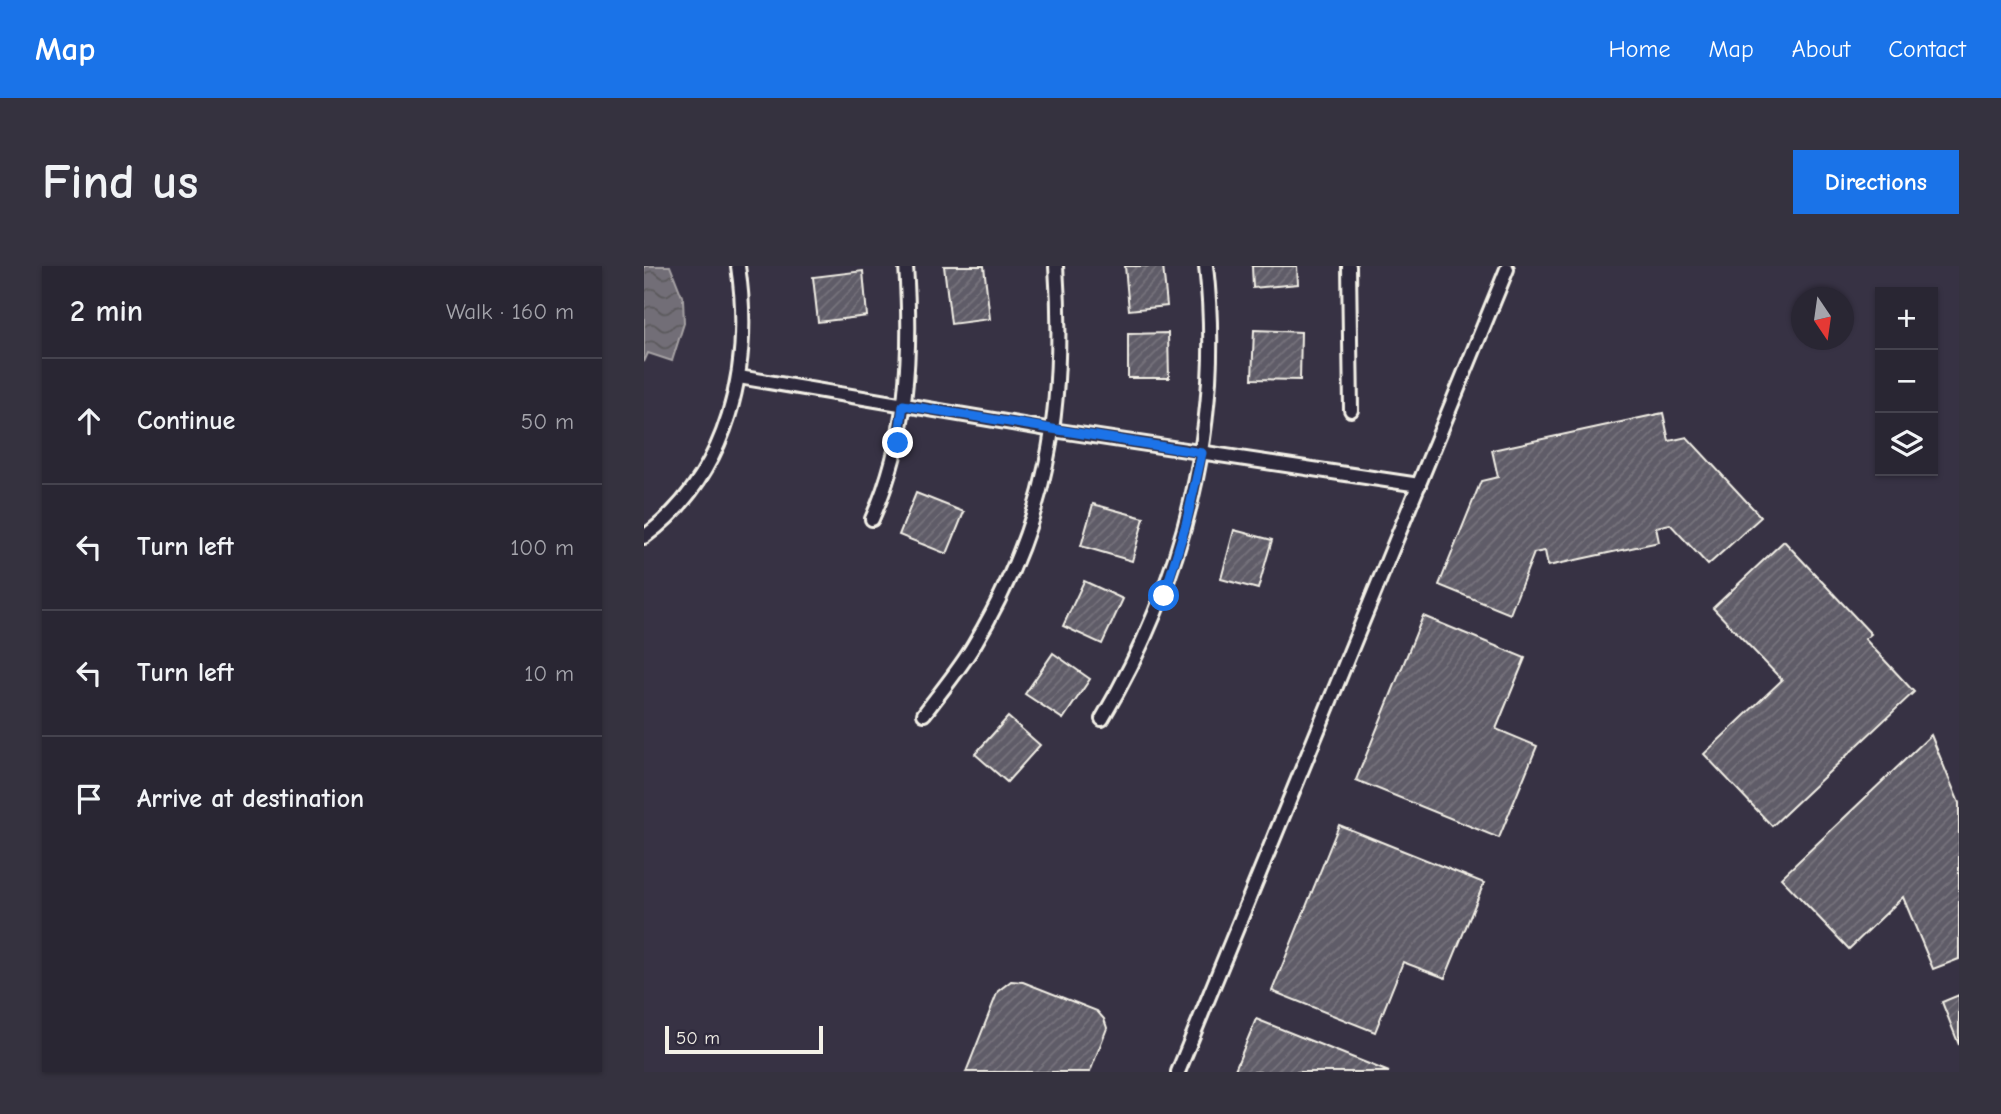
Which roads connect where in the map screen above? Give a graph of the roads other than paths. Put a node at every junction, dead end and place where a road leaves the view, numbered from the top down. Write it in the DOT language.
graph roads {
  1 [pos="738,266"];
  2 [pos="906,266"];
  3 [pos="1056,266"];
  4 [pos="1206,266"];
  5 [pos="1349,266"];
  6 [pos="1507,269"];
  7 [pos="739,377"];
  8 [pos="903,405"];
  9 [pos="1351,410"];
  10 [pos="1053,430"];
  11 [pos="1202,453"];
  12 [pos="1419,485"];
  13 [pos="872,519"];
  14 [pos="644,537"];
  15 [pos="925,714"];
  16 [pos="1102,719"];
  17 [pos="1178,1072"];
  1 -- 7 [label="lane"];
  2 -- 8 [label="lane"];
  3 -- 10 [label="lane"];
  4 -- 11 [label="lane"];
  5 -- 9 [label="lane"];
  6 -- 12 [label="lane"];
  7 -- 8 [label="lane"];
  7 -- 14 [label="lane"];
  8 -- 10 [label="lane"];
  8 -- 13 [label="lane"];
  10 -- 11 [label="lane"];
  10 -- 15 [label="lane"];
  11 -- 12 [label="lane"];
  11 -- 16 [label="lane"];
  12 -- 17 [label="lane"];
}
